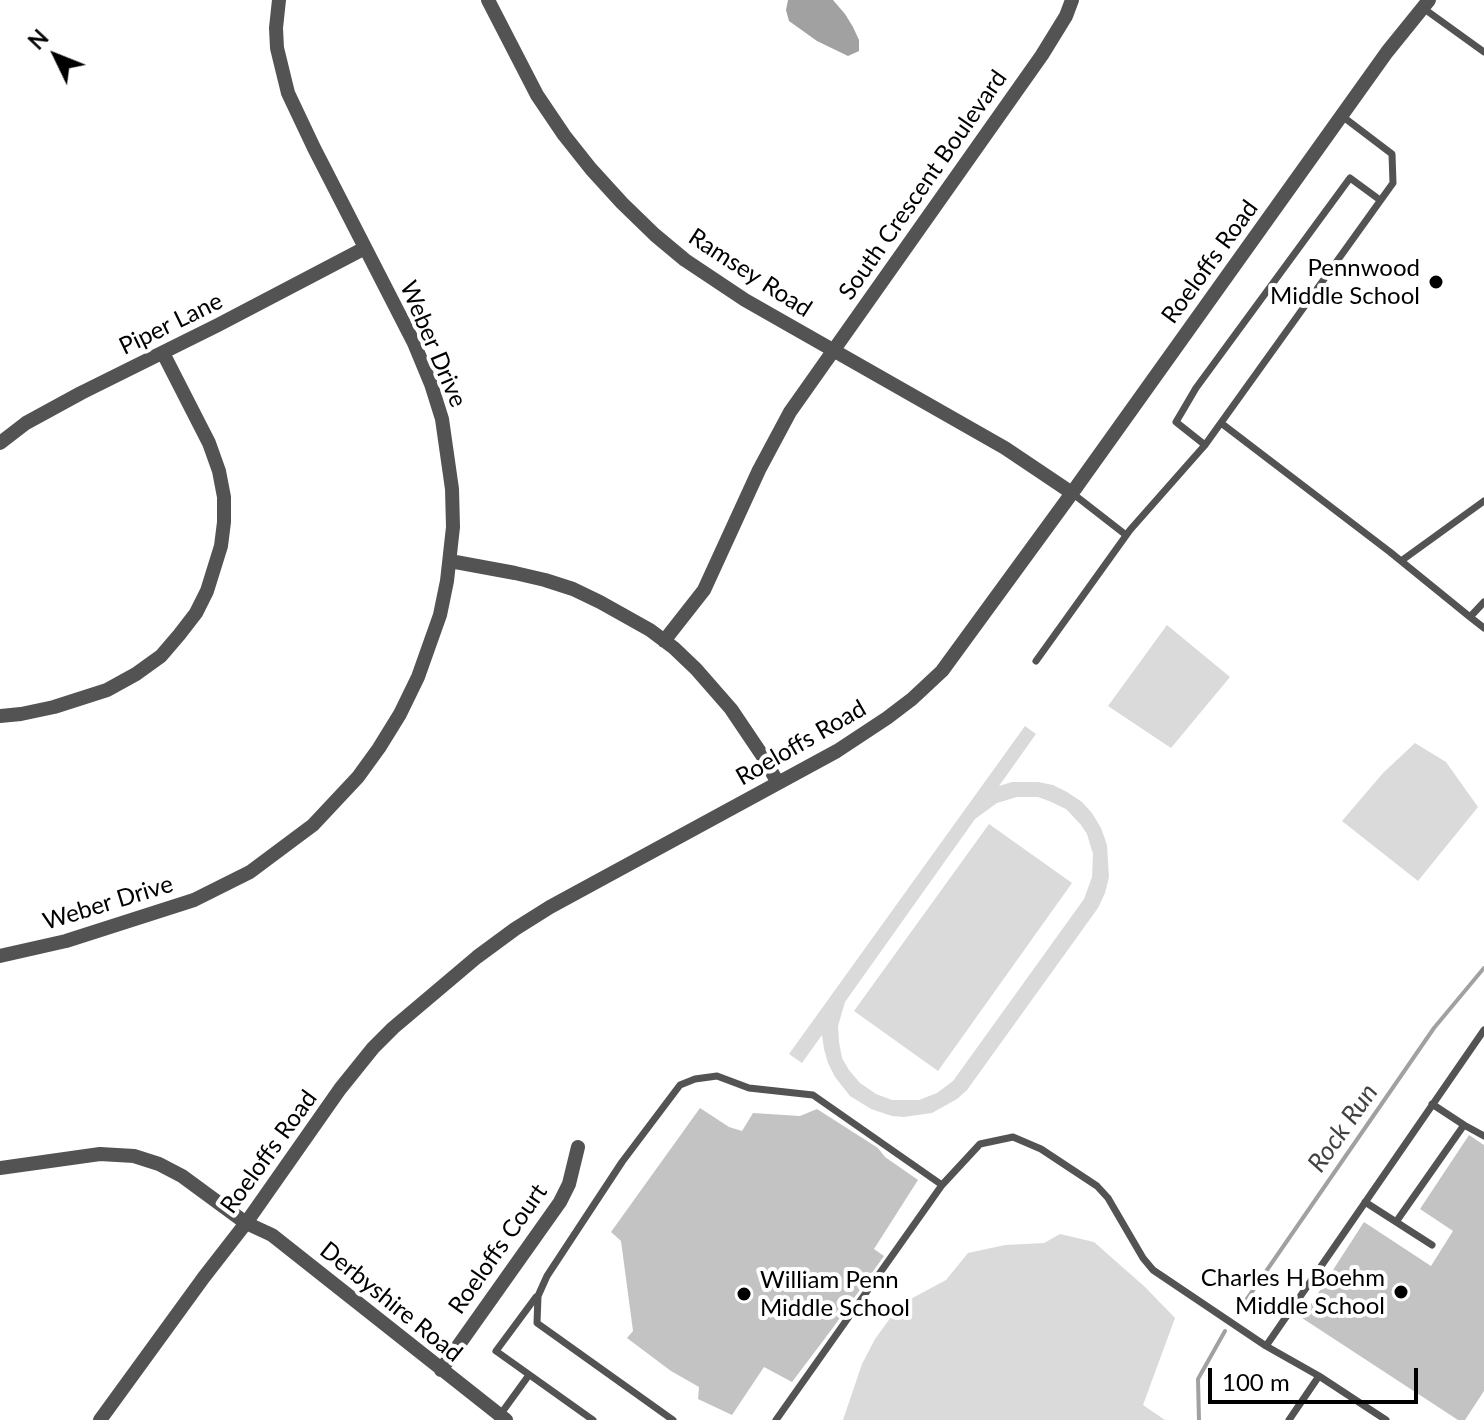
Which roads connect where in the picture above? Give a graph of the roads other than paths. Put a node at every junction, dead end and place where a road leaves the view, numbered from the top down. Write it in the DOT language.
graph roads {
  1 [pos="279,0"];
  2 [pos="488,0"];
  3 [pos="1072,0"];
  4 [pos="1426,4"];
  5 [pos="1484,52"];
  6 [pos="1342,116"];
  7 [pos="1380,200"];
  8 [pos="365,248"];
  9 [pos="833,351"];
  10 [pos="163,353"];
  11 [pos="1221,423"];
  12 [pos="0,443"];
  13 [pos="1205,445"];
  14 [pos="1072,493"];
  15 [pos="1484,501"];
  16 [pos="1475,508"];
  17 [pos="1484,513"];
  18 [pos="1126,535"];
  19 [pos="450,561"];
  20 [pos="1401,561"];
  21 [pos="1484,602"];
  22 [pos="1470,617"];
  23 [pos="1484,628"];
  24 [pos="664,641"];
  25 [pos="1036,661"];
  26 [pos="0,716"];
  27 [pos="778,783"];
  28 [pos="0,956"];
  29 [pos="1484,1030"];
  30 [pos="1432,1104"];
  31 [pos="1464,1125"];
  32 [pos="1484,1136"];
  33 [pos="578,1147"];
  34 [pos="0,1168"];
  35 [pos="942,1185"];
  36 [pos="1365,1202"];
  37 [pos="1396,1222"];
  38 [pos="246,1223"];
  39 [pos="1432,1245"];
  40 [pos="538,1296"];
  41 [pos="1266,1346"];
  42 [pos="441,1370"];
  43 [pos="529,1375"];
  44 [pos="1319,1376"];
  45 [pos="503,1418"];
  46 [pos="1291,1419"];
  47 [pos="100,1420"];
  48 [pos="593,1420"];
  49 [pos="673,1420"];
  50 [pos="776,1420"];
  51 [pos="1386,1420"];
  1 -- 8 [label="street, Weber Drive"];
  2 -- 9 [label="street, Ramsey Road"];
  3 -- 9 [label="street, South Crescent Boulevard"];
  4 -- 5 [label="lane"];
  4 -- 6 [label="street, Roeloffs Road"];
  6 -- 7 [label="lane"];
  6 -- 14 [label="street, Roeloffs Road"];
  7 -- 11 [label="lane"];
  7 -- 13 [label="lane"];
  8 -- 10 [label="street, Piper Lane"];
  8 -- 19 [label="street, Weber Drive"];
  9 -- 14 [label="street, Ramsey Road"];
  9 -- 24 [label="street, South Crescent Boulevard"];
  10 -- 12 [label="street, Piper Lane"];
  10 -- 26 [label="street"];
  11 -- 13 [label="lane"];
  11 -- 20 [label="lane"];
  13 -- 18 [label="lane"];
  14 -- 18 [label="lane"];
  14 -- 27 [label="street, Roeloffs Road"];
  15 -- 16 [label="lane"];
  16 -- 17 [label="lane"];
  16 -- 20 [label="lane"];
  18 -- 25 [label="lane"];
  19 -- 24 [label="street"];
  19 -- 28 [label="street, Weber Drive"];
  20 -- 22 [label="lane"];
  21 -- 22 [label="lane"];
  22 -- 23 [label="lane"];
  24 -- 27 [label="street"];
  27 -- 38 [label="street, Roeloffs Road"];
  29 -- 30 [label="lane"];
  30 -- 31 [label="lane"];
  30 -- 36 [label="lane"];
  31 -- 32 [label="lane"];
  31 -- 37 [label="lane"];
  33 -- 42 [label="street, Roeloffs Court"];
  34 -- 38 [label="street"];
  35 -- 40 [label="lane"];
  35 -- 41 [label="lane"];
  35 -- 50 [label="lane"];
  36 -- 37 [label="lane"];
  36 -- 41 [label="lane"];
  37 -- 39 [label="lane"];
  38 -- 42 [label="street, Derbyshire Road"];
  38 -- 47 [label="street, Roeloffs Road"];
  40 -- 43 [label="lane"];
  40 -- 49 [label="lane"];
  41 -- 44 [label="lane"];
  42 -- 45 [label="street, Derbyshire Road"];
  43 -- 45 [label="lane"];
  43 -- 48 [label="lane"];
  44 -- 46 [label="lane"];
  44 -- 51 [label="lane"];
}
